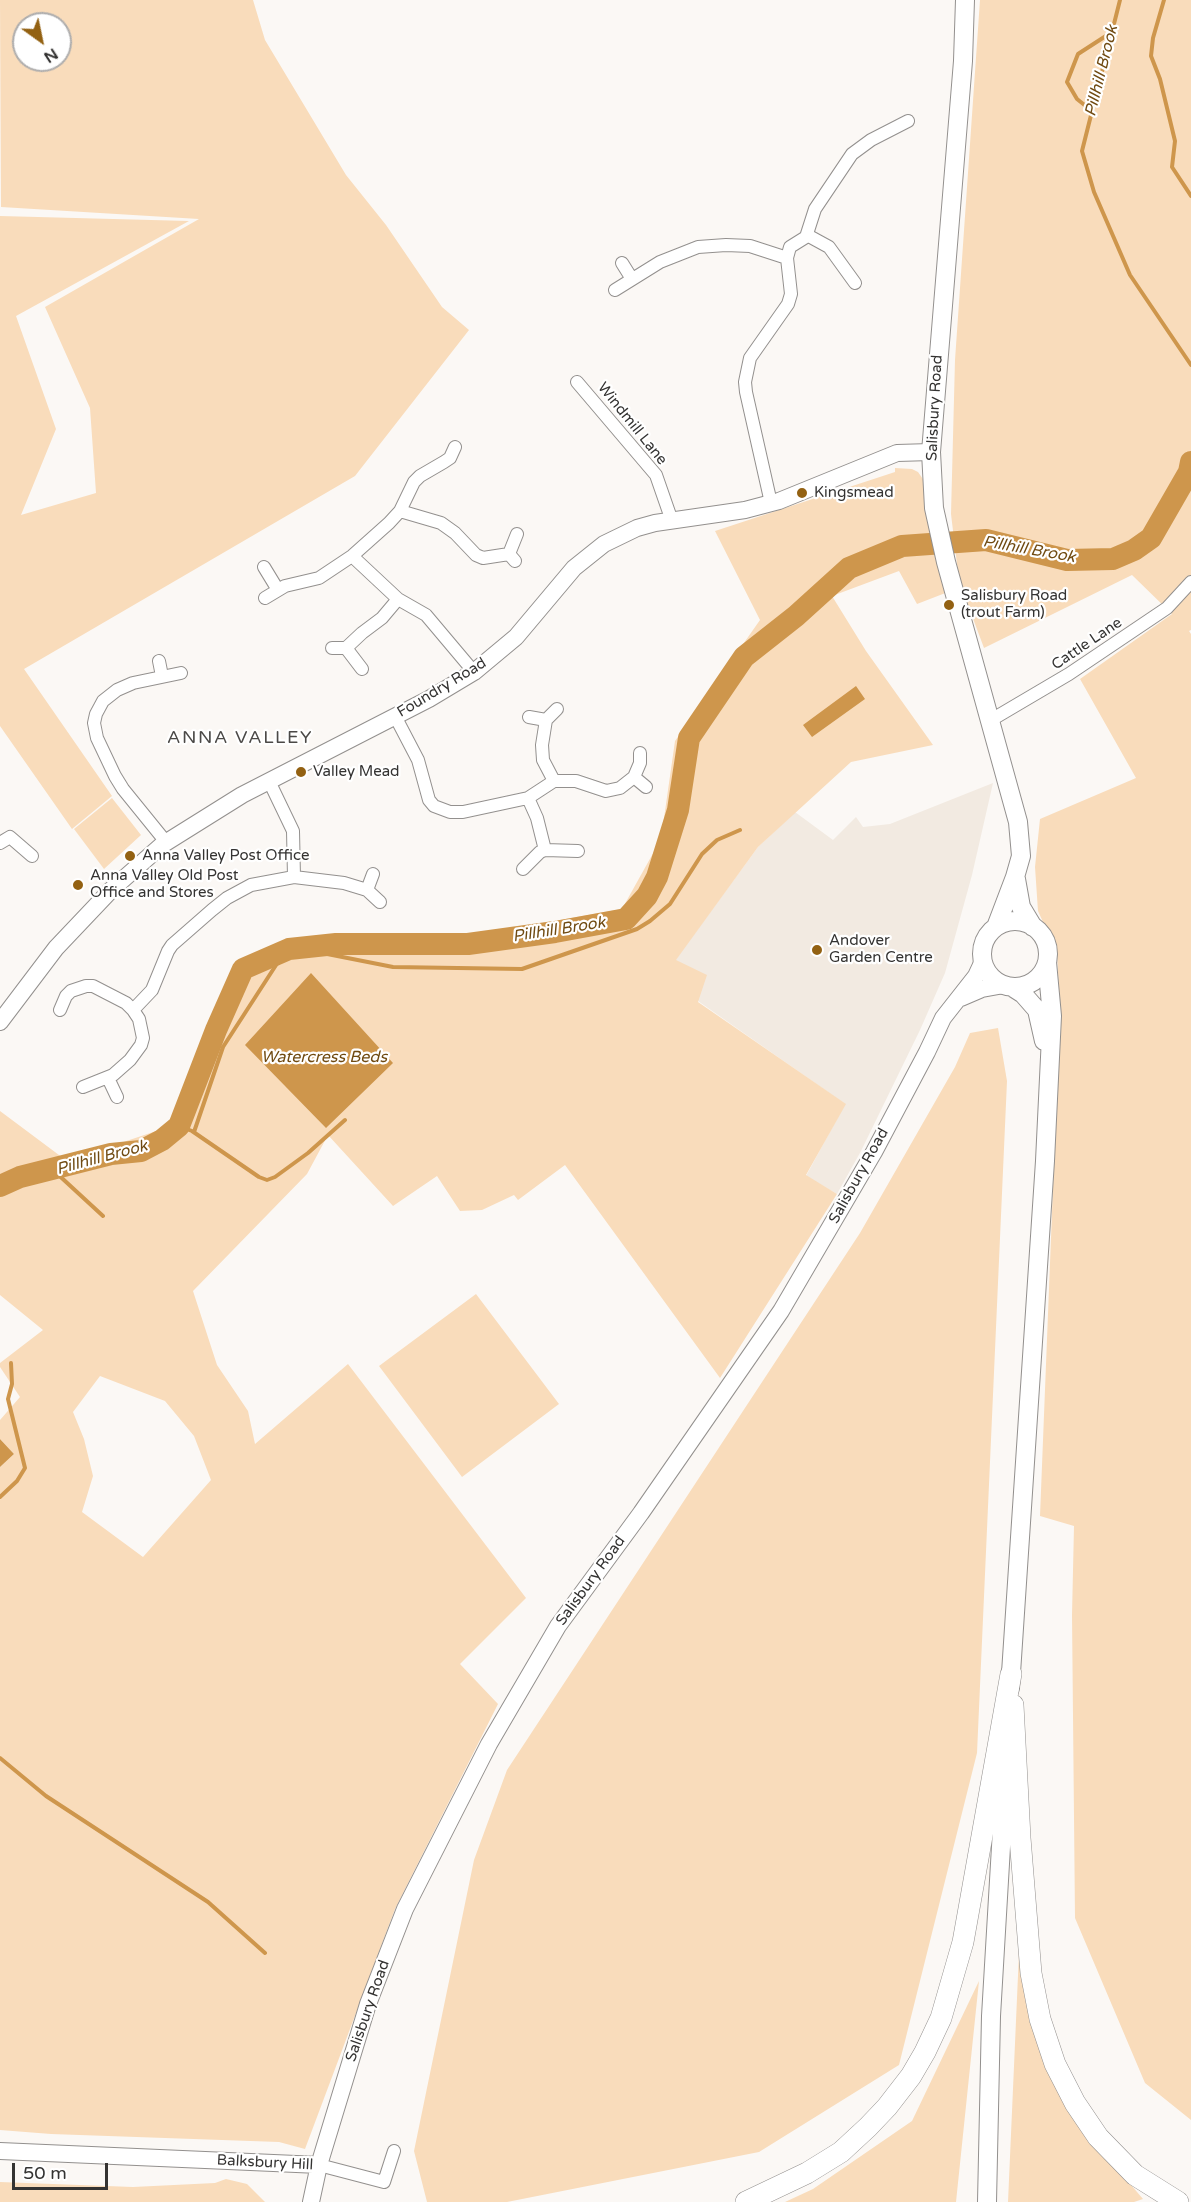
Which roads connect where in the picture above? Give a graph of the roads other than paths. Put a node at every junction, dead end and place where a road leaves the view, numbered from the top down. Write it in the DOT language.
graph roads {
  1 [pos="965,0"];
  2 [pos="908,121"];
  3 [pos="807,235"];
  4 [pos="787,258"];
  5 [pos="622,263"];
  6 [pos="632,279"];
  7 [pos="855,284"];
  8 [pos="615,290"];
  9 [pos="577,382"];
  10 [pos="455,447"];
  11 [pos="931,452"];
  12 [pos="771,503"];
  13 [pos="400,511"];
  14 [pos="672,521"];
  15 [pos="518,534"];
  16 [pos="352,556"];
  17 [pos="264,567"];
  18 [pos="1191,582"];
  19 [pos="278,590"];
  20 [pos="265,598"];
  21 [pos="398,599"];
  22 [pos="332,648"];
  23 [pos="346,648"];
  24 [pos="159,661"];
  25 [pos="362,669"];
  26 [pos="474,672"];
  27 [pos="181,673"];
  28 [pos="162,676"];
  29 [pos="557,709"];
  30 [pos="394,716"];
  31 [pos="529,717"];
  32 [pos="546,720"];
  33 [pos="991,720"];
  34 [pos="640,753"];
  35 [pos="634,777"];
  36 [pos="269,781"];
  37 [pos="554,781"];
  38 [pos="646,787"];
  39 [pos="528,798"];
  40 [pos="166,842"];
  41 [pos="0,843"];
  42 [pos="545,850"];
  43 [pos="578,851"];
  44 [pos="32,856"];
  45 [pos="523,868"];
  46 [pos="373,874"];
  47 [pos="294,877"];
  48 [pos="1015,877"];
  49 [pos="367,890"];
  50 [pos="380,902"];
  51 [pos="996,927"];
  52 [pos="1033,927"];
  53 [pos="982,962"];
  54 [pos="1047,962"];
  55 [pos="66,980"];
  56 [pos="1008,986"];
  57 [pos="78,988"];
  58 [pos="955,1001"];
  59 [pos="60,1010"];
  60 [pos="133,1010"];
  61 [pos="0,1022"];
  62 [pos="1048,1064"];
  63 [pos="108,1078"];
  64 [pos="83,1087"];
  65 [pos="117,1097"];
  66 [pos="1011,1674"];
  67 [pos="0,2151"];
  68 [pos="394,2151"];
  69 [pos="319,2166"];
  70 [pos="987,2197"];
  71 [pos="311,2202"];
  72 [pos="746,2202"];
  73 [pos="1178,2202"];
  1 -- 11 [label="main road, Salisbury Road"];
  2 -- 3 [label="street"];
  3 -- 4 [label="street"];
  3 -- 7 [label="street"];
  4 -- 6 [label="street"];
  4 -- 12 [label="street"];
  5 -- 6 [label="street"];
  6 -- 8 [label="street"];
  9 -- 14 [label="street, Windmill Lane"];
  10 -- 13 [label="street"];
  11 -- 12 [label="street, Foundry Road"];
  11 -- 33 [label="main road, Salisbury Road"];
  12 -- 14 [label="street, Foundry Road"];
  13 -- 15 [label="street"];
  13 -- 16 [label="street"];
  14 -- 26 [label="street, Foundry Road"];
  16 -- 19 [label="street"];
  16 -- 21 [label="street"];
  17 -- 19 [label="street"];
  18 -- 33 [label="street, Cattle Lane"];
  19 -- 20 [label="street"];
  21 -- 23 [label="street"];
  21 -- 26 [label="street"];
  22 -- 23 [label="street"];
  23 -- 25 [label="street"];
  24 -- 28 [label="street"];
  26 -- 30 [label="street, Foundry Road"];
  27 -- 28 [label="street"];
  28 -- 40 [label="street"];
  29 -- 32 [label="street"];
  30 -- 36 [label="street, Foundry Road"];
  30 -- 39 [label="street"];
  31 -- 32 [label="street"];
  32 -- 37 [label="street"];
  33 -- 48 [label="main road, Salisbury Road"];
  34 -- 35 [label="street"];
  35 -- 37 [label="street"];
  35 -- 38 [label="street"];
  36 -- 40 [label="street, Foundry Road"];
  36 -- 47 [label="street"];
  37 -- 39 [label="street"];
  39 -- 42 [label="street"];
  40 -- 61 [label="street, Foundry Road"];
  41 -- 44 [label="street"];
  42 -- 43 [label="street"];
  42 -- 45 [label="street"];
  46 -- 49 [label="street"];
  47 -- 49 [label="street"];
  47 -- 60 [label="street"];
  48 -- 51 [label="main road, Salisbury Road"];
  48 -- 52 [label="main road, Salisbury Road"];
  49 -- 50 [label="street"];
  51 -- 52 [label="main road"];
  51 -- 53 [label="main road"];
  52 -- 54 [label="main road"];
  53 -- 56 [label="main road"];
  53 -- 58 [label="street, Salisbury Road"];
  54 -- 56 [label="main road"];
  54 -- 62 [label="main road"];
  55 -- 57 [label="street"];
  56 -- 58 [label="street"];
  56 -- 62 [label="main road"];
  57 -- 59 [label="street"];
  57 -- 60 [label="street"];
  58 -- 69 [label="street, Salisbury Road"];
  60 -- 63 [label="street"];
  62 -- 66 [label="main road"];
  63 -- 64 [label="street"];
  63 -- 65 [label="street"];
  66 -- 70 [label="main road"];
  66 -- 72 [label="highway"];
  66 -- 73 [label="highway"];
  67 -- 69 [label="street, Balksbury Hill"];
  68 -- 69 [label="street, Balksbury Hill"];
  69 -- 71 [label="street, Salisbury Road"];
}
